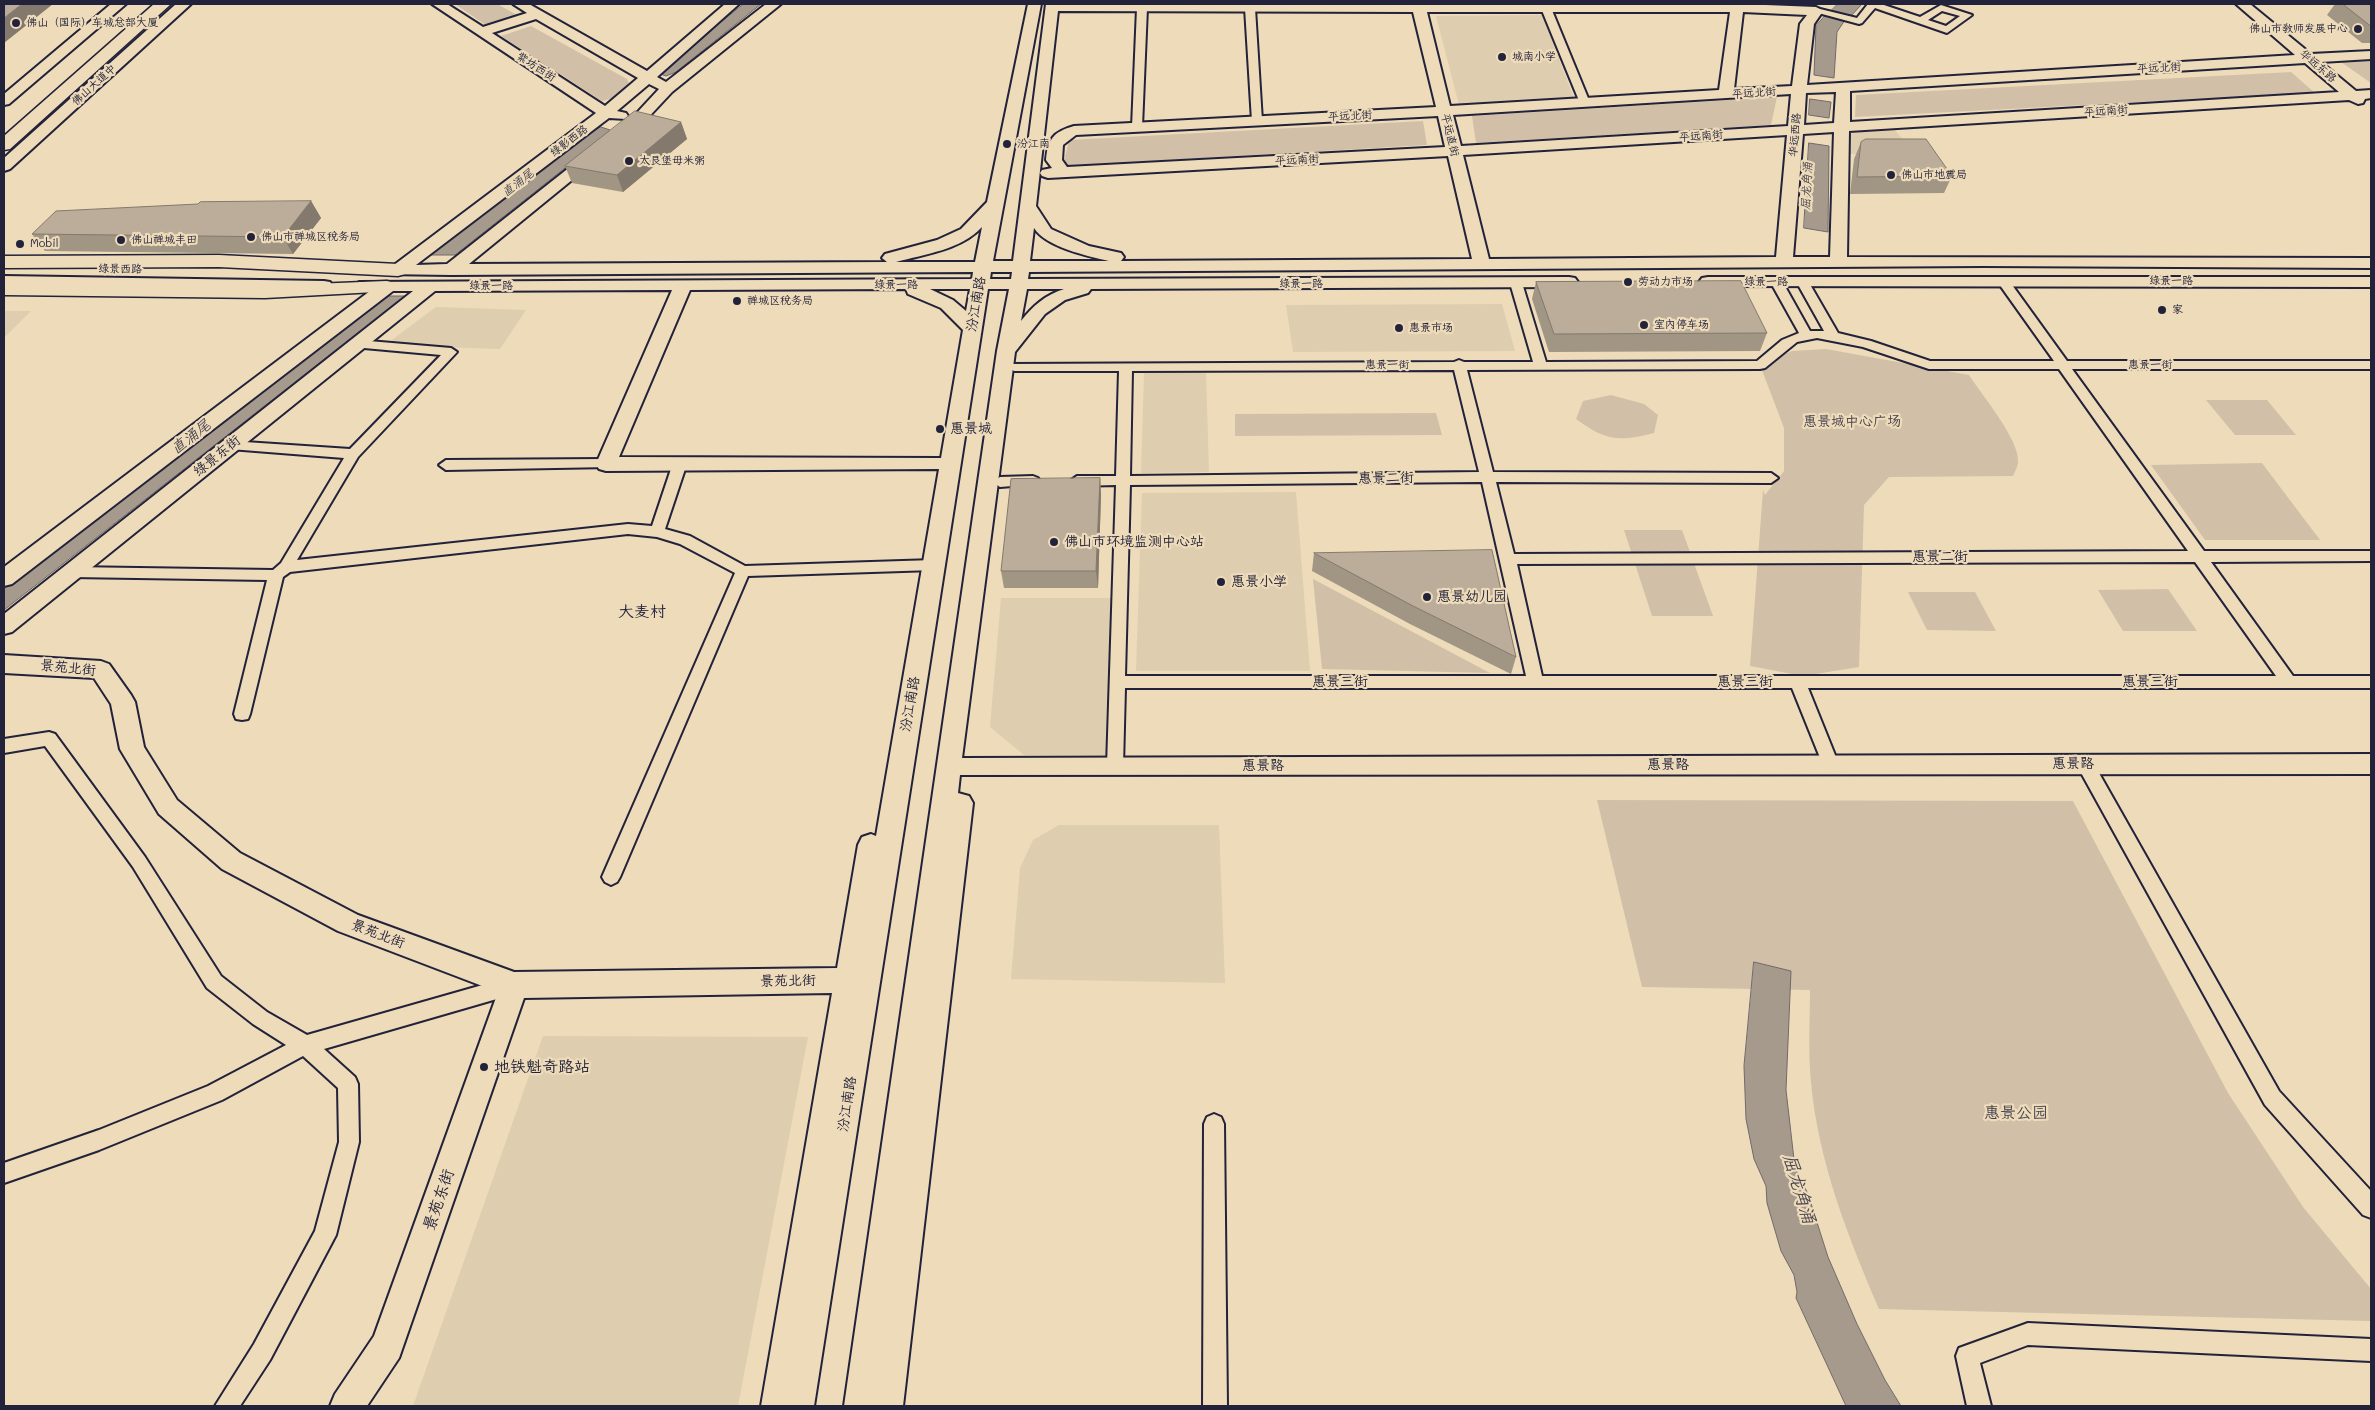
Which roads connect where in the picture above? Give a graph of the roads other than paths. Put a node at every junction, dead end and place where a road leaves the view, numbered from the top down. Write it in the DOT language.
graph roads {
  1 [pos="119,4"];
  2 [pos="145,4"];
  3 [pos="163,4"];
  4 [pos="184,4"];
  5 [pos="438,4"];
  6 [pos="520,4"];
  7 [pos="733,4"];
  8 [pos="774,4"];
  9 [pos="1034,4"];
  10 [pos="2242,4"];
  11 [pos="1058,6"];
  12 [pos="1313,6"];
  13 [pos="1419,6"];
  14 [pos="1735,6"];
  15 [pos="1821,7"];
  16 [pos="1142,8"];
  17 [pos="1250,8"];
  18 [pos="1546,8"];
  19 [pos="538,14"];
  20 [pos="1922,21"];
  21 [pos="482,32"];
  22 [pos="2371,56"];
  23 [pos="2310,59"];
  24 [pos="648,77"];
  25 [pos="1843,87"];
  26 [pos="668,89"];
  27 [pos="1799,90"];
  28 [pos="1726,94"];
  29 [pos="2371,94"];
  30 [pos="2353,95"];
  31 [pos="4,101"];
  32 [pos="1585,103"];
  33 [pos="50,104"];
  34 [pos="2371,110"];
  35 [pos="1444,111"];
  36 [pos="606,113"];
  37 [pos="638,120"];
  38 [pos="1257,121"];
  39 [pos="6,123"];
  40 [pos="1137,127"];
  41 [pos="1842,127"];
  42 [pos="1795,130"];
  43 [pos="1074,131"];
  44 [pos="1048,132"];
  45 [pos="35,137"];
  46 [pos="4,145"];
  47 [pos="1455,151"];
  48 [pos="4,166"];
  49 [pos="1039,169"];
  50 [pos="1062,172"];
  51 [pos="995,203"];
  52 [pos="1027,204"];
  53 [pos="1037,222"];
  54 [pos="4,262"];
  55 [pos="1784,263"];
  56 [pos="1838,263"];
  57 [pos="2371,263"];
  58 [pos="858,266"];
  59 [pos="983,266"];
  60 [pos="1021,266"];
  61 [pos="1158,266"];
  62 [pos="1482,266"];
  63 [pos="4,268"];
  64 [pos="451,270"];
  65 [pos="234,277"];
  66 [pos="393,278"];
  67 [pos="4,281"];
  68 [pos="1802,281"];
  69 [pos="2004,281"];
  70 [pos="1584,282"];
  71 [pos="1690,282"];
  72 [pos="1776,282"];
  73 [pos="2371,282"];
  74 [pos="1516,283"];
  75 [pos="898,285"];
  76 [pos="980,285"];
  77 [pos="1019,285"];
  78 [pos="1098,285"];
  79 [pos="430,286"];
  80 [pos="683,286"];
  81 [pos="4,289"];
  82 [pos="969,325"];
  83 [pos="1806,335"];
  84 [pos="1834,337"];
  85 [pos="357,344"];
  86 [pos="1013,351"];
  87 [pos="1458,364"];
  88 [pos="1540,364"];
  89 [pos="1760,365"];
  90 [pos="2065,365"];
  91 [pos="2365,365"];
  92 [pos="1126,366"];
  93 [pos="2371,378"];
  94 [pos="230,445"];
  95 [pos="353,454"];
  96 [pos="935,463"];
  97 [pos="606,464"];
  98 [pos="680,464"];
  99 [pos="446,465"];
  100 [pos="1487,477"];
  101 [pos="1771,478"];
  102 [pos="1048,481"];
  103 [pos="1067,481"];
  104 [pos="1124,481"];
  105 [pos="1000,482"];
  106 [pos="657,532"];
  107 [pos="986,549"];
  108 [pos="2201,556"];
  109 [pos="2371,556"];
  110 [pos="1508,559"];
  111 [pos="926,565"];
  112 [pos="281,571"];
  113 [pos="743,571"];
  114 [pos="71,572"];
  115 [pos="4,578"];
  116 [pos="4,626"];
  117 [pos="4,664"];
  118 [pos="1118,682"];
  119 [pos="1536,682"];
  120 [pos="1798,682"];
  121 [pos="2289,682"];
  122 [pos="2371,682"];
  123 [pos="242,714"];
  124 [pos="4,746"];
  125 [pos="2085,764"];
  126 [pos="2371,764"];
  127 [pos="1832,765"];
  128 [pos="1115,766"];
  129 [pos="965,767"];
  130 [pos="611,877"];
  131 [pos="858,980"];
  132 [pos="514,985"];
  133 [pos="305,1046"];
  134 [pos="1214,1124"];
  135 [pos="4,1173"];
  136 [pos="2371,1207"];
  137 [pos="2371,1350"];
  138 [pos="227,1406"];
  139 [pos="347,1406"];
  140 [pos="778,1406"];
  141 [pos="797,1406"];
  142 [pos="861,1406"];
  143 [pos="886,1406"];
  144 [pos="1215,1406"];
  145 [pos="1979,1406"];
  1 -- 31 [label="street"];
  2 -- 39 [label="highway, 佛山大道中"];
  3 -- 33 [label="highway, 佛山大道中"];
  4 -- 45 [label="street, 佛山大道中"];
  5 -- 21 [label="street, 紫坊西街"];
  6 -- 19 [label="street"];
  7 -- 24 [label="street, 绿影西路"];
  8 -- 26 [label="street, 绿影西路"];
  9 -- 51 [label="street, 汾江南路"];
  10 -- 23 [label="street, 华远东路"];
  11 -- 16 [label="street"];
  11 -- 44 [label="street"];
  11 -- 49 [label="street"];
  12 -- 13 [label="street"];
  12 -- 17 [label="street"];
  13 -- 18 [label="street"];
  13 -- 35 [label="street, 平远直街"];
  14 -- 15 [label="street"];
  14 -- 18 [label="street"];
  14 -- 28 [label="street"];
  15 -- 20 [label="street"];
  15 -- 27 [label="street, 华远西路"];
  16 -- 17 [label="street"];
  16 -- 40 [label="street"];
  17 -- 38 [label="street"];
  18 -- 32 [label="street"];
  19 -- 21 [label="street"];
  19 -- 24 [label="street"];
  21 -- 36 [label="street, 紫坊西街"];
  22 -- 23 [label="street, 平远北街"];
  23 -- 25 [label="street, 平远北街"];
  23 -- 30 [label="street, 华远东路"];
  24 -- 26 [label="street"];
  24 -- 36 [label="street, 绿影西路"];
  25 -- 27 [label="street, 平远北街"];
  25 -- 41 [label="street"];
  26 -- 37 [label="street, 绿影西路"];
  27 -- 28 [label="street, 平远北街"];
  27 -- 42 [label="street, 华远西路"];
  28 -- 32 [label="street, 平远北街"];
  29 -- 30 [label="street, 平远南街"];
  30 -- 34 [label="street, 华远东路"];
  30 -- 41 [label="street, 平远南街"];
  32 -- 35 [label="street, 平远北街"];
  33 -- 45 [label="highway"];
  33 -- 46 [label="highway, 佛山大道中"];
  35 -- 38 [label="street, 平远北街"];
  35 -- 47 [label="street, 平远直街"];
  36 -- 37 [label="street, 紫坊西街"];
  36 -- 66 [label="street, 绿影西路"];
  37 -- 64 [label="street, 绿影西路"];
  38 -- 40 [label="street, 平远北街"];
  40 -- 43 [label="street, 平远北街"];
  41 -- 42 [label="street, 平远南街"];
  41 -- 56 [label="street"];
  42 -- 47 [label="street, 平远南街"];
  42 -- 55 [label="street, 华远西路"];
  43 -- 44 [label="street, 平远北街"];
  43 -- 50 [label="street"];
  44 -- 49 [label="street"];
  45 -- 48 [label="street, 佛山大道中"];
  47 -- 50 [label="street, 平远南街"];
  47 -- 62 [label="street, 平远直街"];
  49 -- 50 [label="street, 平远南街"];
  49 -- 52 [label="street"];
  49 -- 53 [label="street"];
  51 -- 58 [label="street"];
  51 -- 59 [label="street, 汾江南路"];
  52 -- 53 [label="street"];
  52 -- 60 [label="street"];
  53 -- 61 [label="street"];
  54 -- 66 [label="highway"];
  55 -- 56 [label="street, 绿景一路"];
  55 -- 62 [label="street, 绿景一路"];
  56 -- 57 [label="street, 绿景一路"];
  58 -- 59 [label="street, 绿景一路"];
  58 -- 64 [label="street, 绿景一路"];
  59 -- 60 [label="street, 绿景一路"];
  59 -- 76 [label="street, 汾江南路"];
  60 -- 61 [label="street, 绿景一路"];
  60 -- 77 [label="street"];
  61 -- 62 [label="street, 绿景一路"];
  63 -- 65 [label="street, 绿景西路"];
  64 -- 66 [label="street, 绿景一路"];
  65 -- 66 [label="street, 绿景一路"];
  65 -- 67 [label="street, 绿景西路"];
  66 -- 79 [label="street, 绿景一路"];
  66 -- 81 [label="highway"];
  66 -- 115 [label="street"];
  68 -- 69 [label="street, 绿景一路"];
  68 -- 72 [label="street, 绿景一路"];
  68 -- 84 [label="street"];
  69 -- 73 [label="street, 绿景一路"];
  69 -- 90 [label="street"];
  70 -- 74 [label="street, 绿景一路"];
  71 -- 72 [label="street, 绿景一路"];
  72 -- 83 [label="street"];
  74 -- 78 [label="street, 绿景一路"];
  74 -- 88 [label="street"];
  75 -- 76 [label="street, 绿景一路"];
  75 -- 80 [label="street, 绿景一路"];
  75 -- 82 [label="street"];
  76 -- 77 [label="street, 绿景一路"];
  76 -- 82 [label="street, 汾江南路"];
  77 -- 78 [label="street, 绿景一路"];
  77 -- 86 [label="street"];
  78 -- 86 [label="street"];
  79 -- 80 [label="street, 绿景一路"];
  79 -- 85 [label="street, 绿景东街"];
  80 -- 97 [label="street"];
  82 -- 96 [label="street"];
  82 -- 111 [label="street, 汾江南路"];
  83 -- 84 [label="street, 惠景一街"];
  83 -- 89 [label="street"];
  84 -- 90 [label="street, 惠景一街"];
  85 -- 94 [label="street, 绿景东街"];
  85 -- 95 [label="street"];
  86 -- 92 [label="street, 惠景一街"];
  86 -- 105 [label="street"];
  86 -- 107 [label="street"];
  87 -- 88 [label="street, 惠景一街"];
  87 -- 92 [label="street, 惠景一街"];
  87 -- 100 [label="street"];
  88 -- 89 [label="street, 惠景一街"];
  90 -- 91 [label="street, 惠景一街"];
  90 -- 108 [label="street"];
  91 -- 93 [label="street"];
  92 -- 104 [label="street"];
  94 -- 95 [label="street"];
  94 -- 114 [label="street, 绿景东街"];
  95 -- 112 [label="street"];
  96 -- 98 [label="street"];
  96 -- 111 [label="street"];
  97 -- 98 [label="street"];
  97 -- 99 [label="street"];
  98 -- 106 [label="street"];
  100 -- 101 [label="street, 惠景二街"];
  100 -- 104 [label="street, 惠景二街"];
  100 -- 110 [label="street"];
  102 -- 105 [label="street"];
  103 -- 104 [label="street, 惠景二街"];
  104 -- 118 [label="street"];
  105 -- 107 [label="street"];
  106 -- 112 [label="street"];
  106 -- 113 [label="street"];
  107 -- 129 [label="street"];
  107 -- 142 [label="street"];
  108 -- 109 [label="street, 惠景二街"];
  108 -- 110 [label="street, 惠景二街"];
  108 -- 121 [label="street"];
  110 -- 119 [label="street"];
  111 -- 113 [label="street"];
  111 -- 131 [label="street, 汾江南路"];
  112 -- 114 [label="street"];
  112 -- 123 [label="street"];
  113 -- 130 [label="street"];
  114 -- 116 [label="street, 绿景东街"];
  117 -- 132 [label="street, 景苑北街"];
  118 -- 119 [label="street, 惠景三街"];
  118 -- 128 [label="street"];
  119 -- 120 [label="street, 惠景三街"];
  120 -- 121 [label="street, 惠景三街"];
  120 -- 127 [label="street"];
  121 -- 122 [label="street, 惠景三街"];
  124 -- 133 [label="street"];
  125 -- 126 [label="street, 惠景路"];
  125 -- 127 [label="street, 惠景路"];
  125 -- 136 [label="street"];
  127 -- 128 [label="street, 惠景路"];
  128 -- 129 [label="street, 惠景路"];
  129 -- 143 [label="street"];
  131 -- 132 [label="street, 景苑北街"];
  131 -- 140 [label="street"];
  131 -- 141 [label="street, 汾江南路"];
  132 -- 133 [label="street"];
  132 -- 139 [label="street, 景苑东街"];
  133 -- 135 [label="street"];
  133 -- 138 [label="street"];
  134 -- 144 [label="street"];
  137 -- 145 [label="street"];
}
